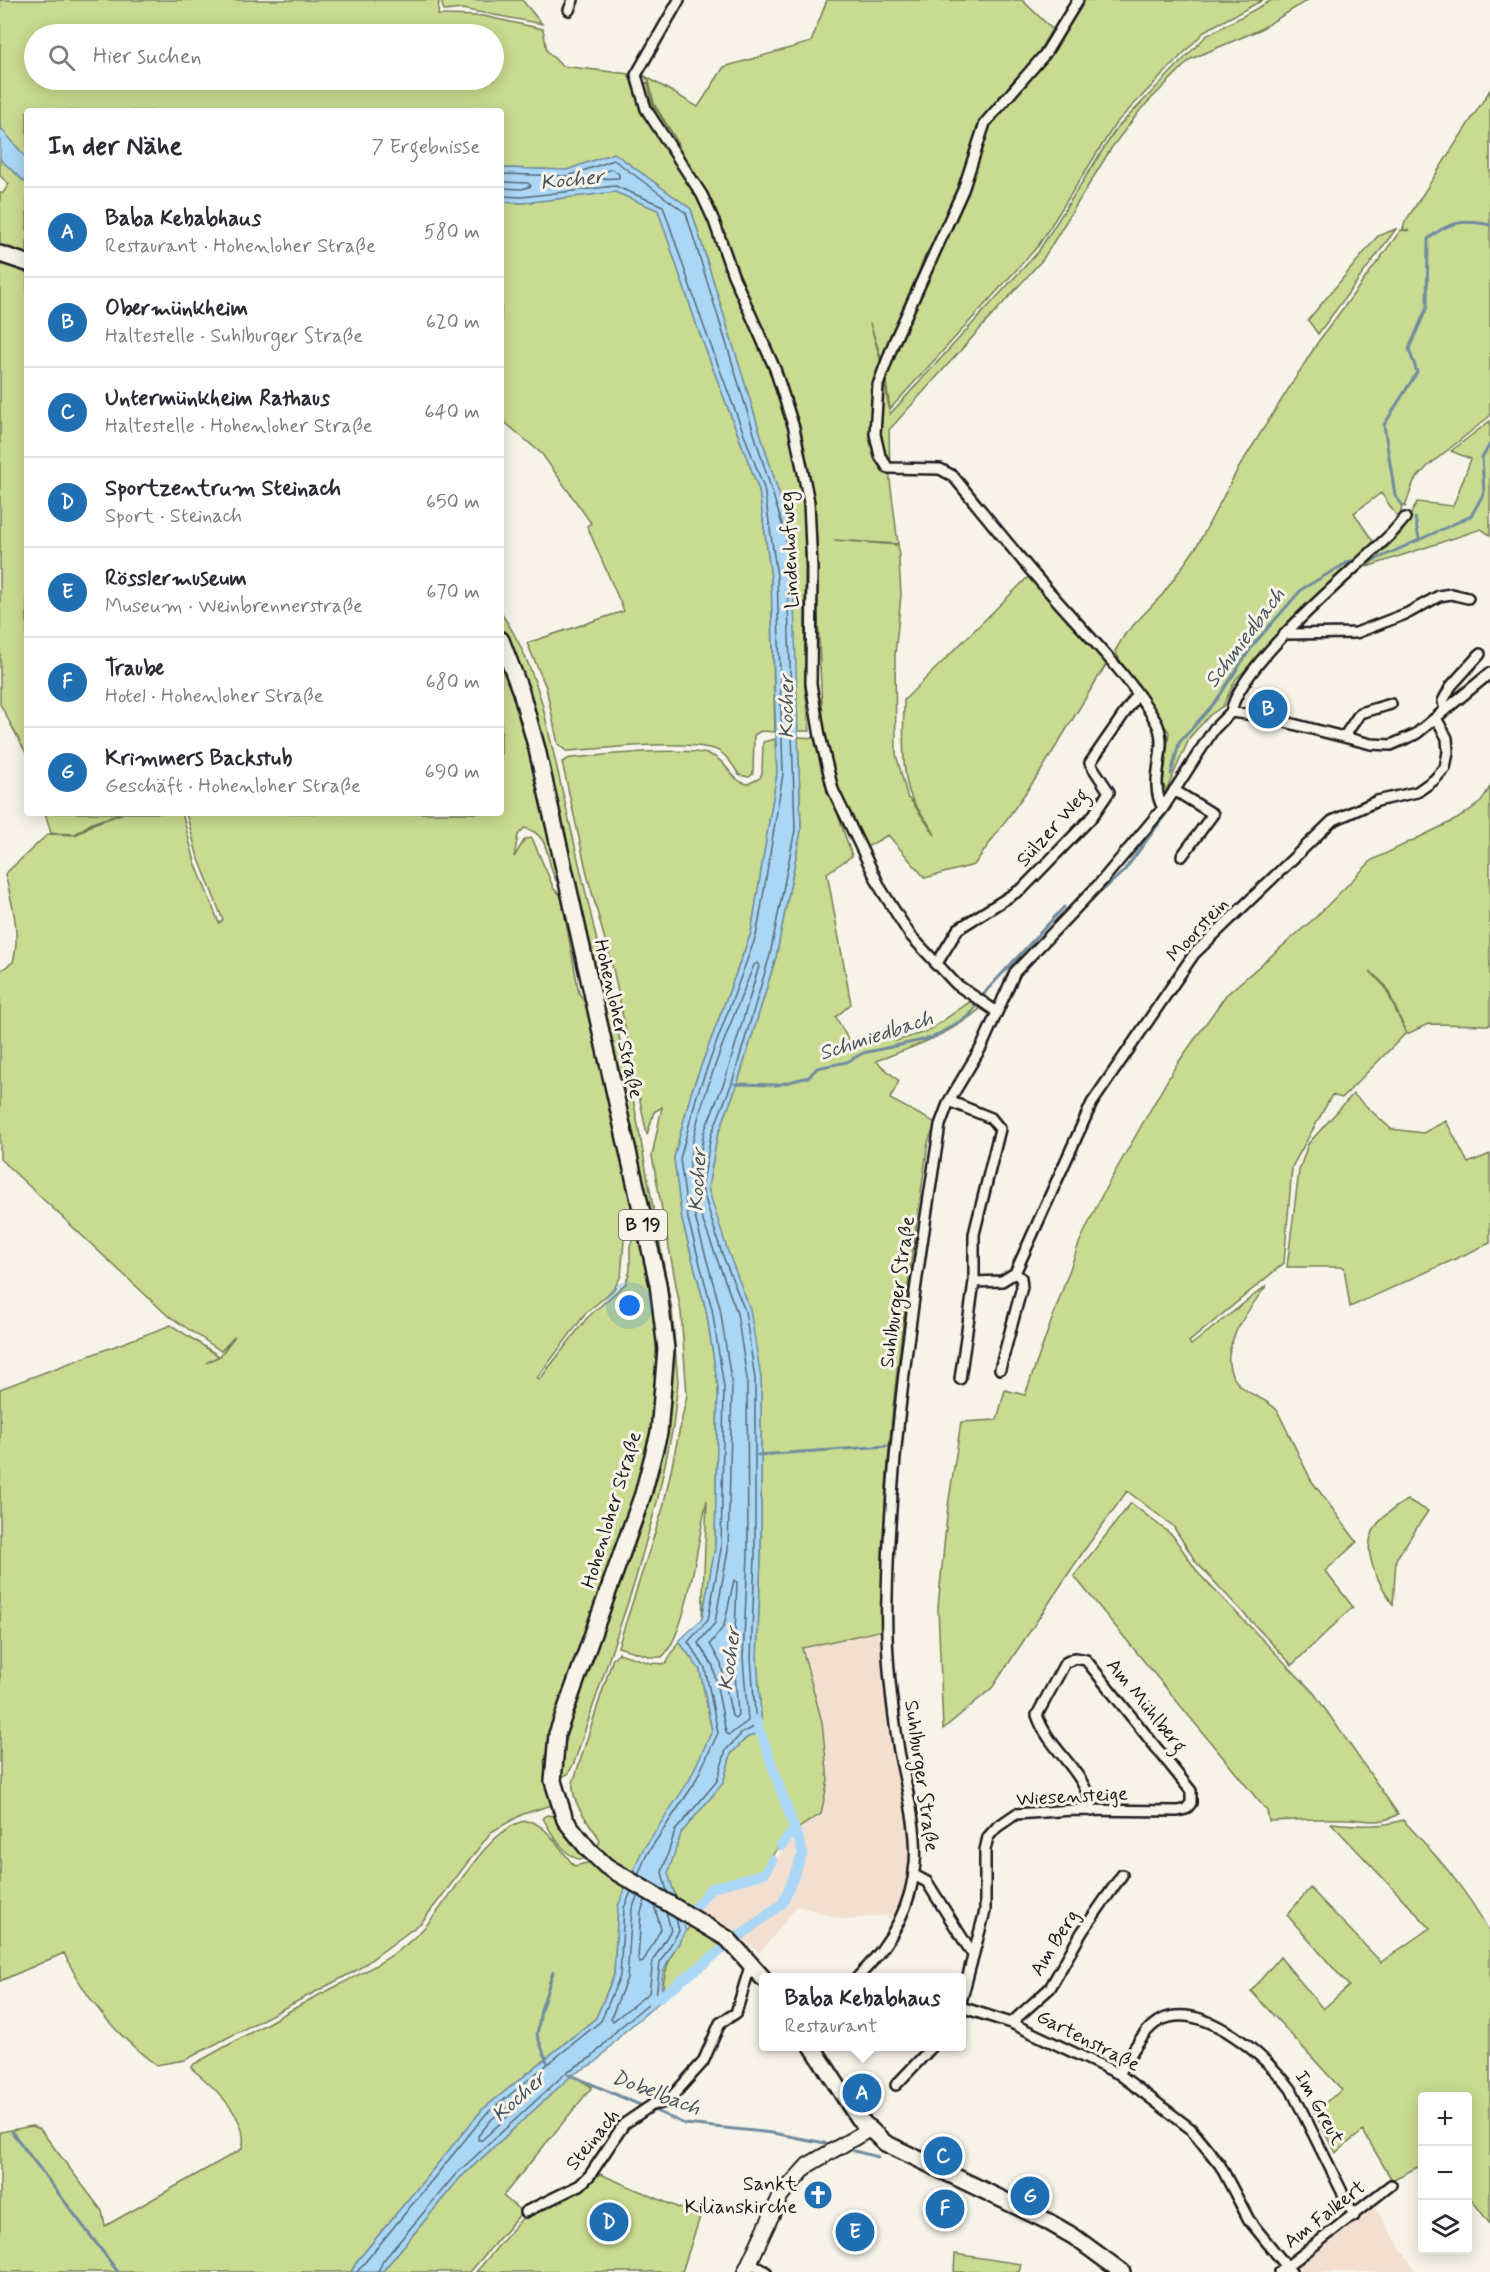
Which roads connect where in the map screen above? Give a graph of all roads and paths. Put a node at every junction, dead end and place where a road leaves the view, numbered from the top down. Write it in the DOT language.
graph roads {
  1 [pos="573,0"];
  2 [pos="679,0"];
  3 [pos="1078,0"];
  4 [pos="569,10"];
  5 [pos="0,254"];
  6 [pos="24,262"];
  7 [pos="1405,518"];
  8 [pos="1468,598"];
  9 [pos="1286,634"];
  10 [pos="504,648"];
  11 [pos="1480,654"];
  12 [pos="1490,673"];
  13 [pos="1137,695"];
  14 [pos="1391,704"];
  15 [pos="1445,710"];
  16 [pos="1231,712"];
  17 [pos="1436,718"];
  18 [pos="1344,737"];
  19 [pos="1174,790"];
  20 [pos="1163,808"];
  21 [pos="1182,855"];
  22 [pos="936,965"];
  23 [pos="997,1012"];
  24 [pos="949,1101"];
  25 [pos="1015,1273"];
  26 [pos="974,1282"];
  27 [pos="1000,1369"];
  28 [pos="960,1379"];
  29 [pos="1092,1810"];
  30 [pos="1178,1810"];
  31 [pos="914,1875"];
  32 [pos="1122,1875"];
  33 [pos="973,1954"];
  34 [pos="751,1963"];
  35 [pos="759,1973"];
  36 [pos="861,1973"];
  37 [pos="966,1982"];
  38 [pos="966,2009"];
  39 [pos="1011,2023"];
  40 [pos="815,2051"];
  41 [pos="928,2051"];
  42 [pos="1119,2074"];
  43 [pos="896,2085"];
  44 [pos="868,2130"];
  45 [pos="1391,2185"];
  46 [pos="525,2212"];
  47 [pos="1354,2216"];
  48 [pos="748,2267"];
  49 [pos="1286,2270"];
  50 [pos="766,2272"];
  51 [pos="1122,2272"];
  1 -- 4 [label="street"];
  2 -- 22 [label="street, Lindenhofweg"];
  3 -- 13 [label="street"];
  5 -- 6 [label="main road"];
  7 -- 9 [label="street"];
  8 -- 9 [label="street"];
  9 -- 16 [label="street"];
  10 -- 34 [label="main road, Hohenloher Straße / B 19"];
  11 -- 15 [label="street"];
  12 -- 15 [label="street"];
  13 -- 20 [label="street"];
  13 -- 22 [label="street, Sülzer Weg"];
  14 -- 18 [label="street"];
  15 -- 17 [label="street"];
  16 -- 18 [label="street"];
  16 -- 19 [label="street, Suhlburger Straße"];
  17 -- 18 [label="street"];
  17 -- 25 [label="street, Moorstein"];
  19 -- 20 [label="street, Suhlburger Straße"];
  19 -- 21 [label="street"];
  20 -- 23 [label="street, Suhlburger Straße"];
  22 -- 23 [label="street, Lindenhofweg"];
  23 -- 24 [label="street, Suhlburger Straße"];
  24 -- 26 [label="street"];
  24 -- 31 [label="street, Suhlburger Straße"];
  25 -- 26 [label="street"];
  25 -- 27 [label="street"];
  26 -- 28 [label="street"];
  29 -- 30 [label="street, Wiesensteige"];
  29 -- 30 [label="street, Am Mühlberg"];
  29 -- 33 [label="street, Wiesensteige"];
  31 -- 33 [label="street, Suhlburger Straße"];
  31 -- 36 [label="street, Suhlburger Straße"];
  32 -- 39 [label="street, Am Berg"];
  33 -- 37 [label="street"];
  34 -- 35 [label="main road, Hohenloher Straße / B 19"];
  34 -- 46 [label="street, Steinach"];
  38 -- 39 [label="street, Gartenstraße"];
  39 -- 42 [label="street, Gartenstraße"];
  40 -- 44 [label="main road"];
  41 -- 43 [label="street"];
  42 -- 47 [label="street, Im Greut"];
  42 -- 49 [label="street, Gartenstraße"];
  44 -- 48 [label="main road"];
  44 -- 51 [label="main road"];
  45 -- 47 [label="street, Am Falkert"];
  47 -- 49 [label="street, Am Falkert"];
  48 -- 50 [label="street"];
}
